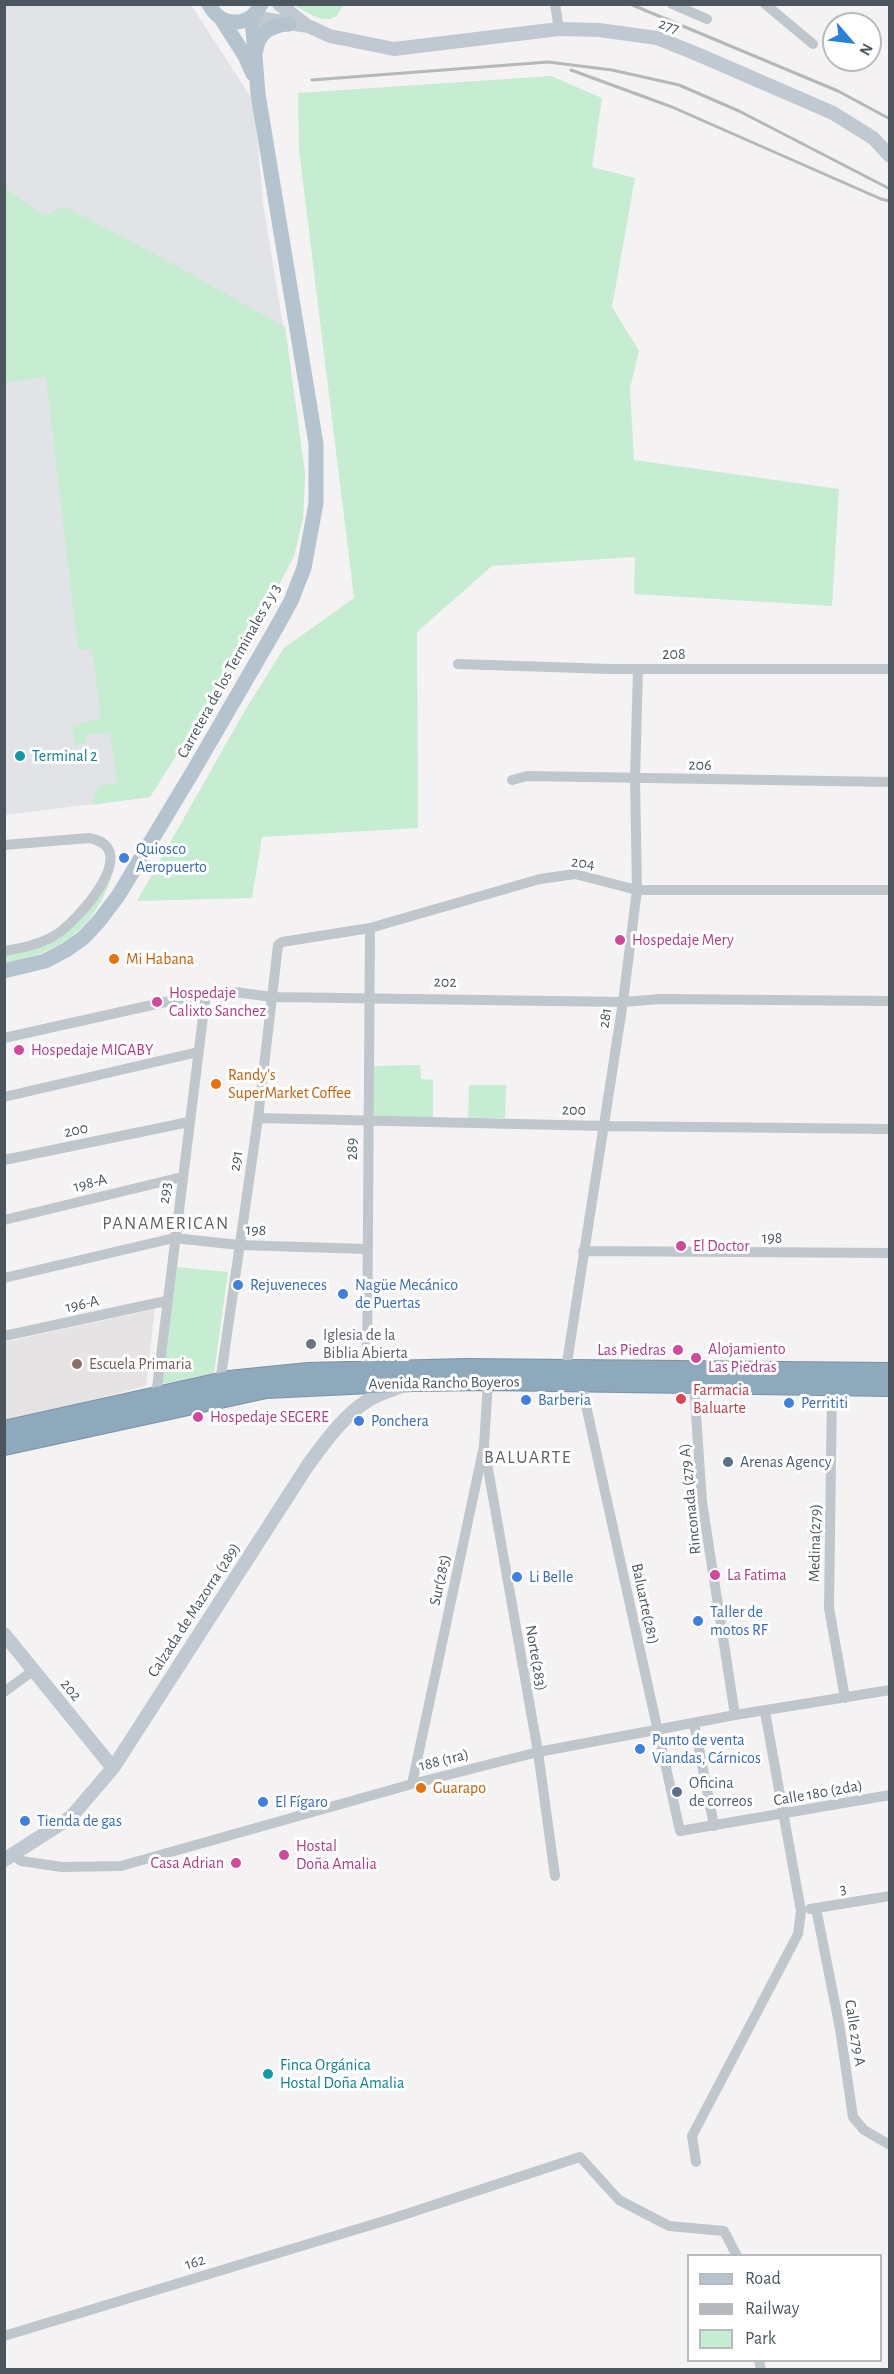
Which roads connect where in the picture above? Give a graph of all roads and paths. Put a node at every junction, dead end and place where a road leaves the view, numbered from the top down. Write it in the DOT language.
graph roads {
  1 [pos="209,4"];
  2 [pos="279,4"];
  3 [pos="555,4"];
  4 [pos="672,4"];
  5 [pos="765,4"];
  6 [pos="256,11"];
  7 [pos="707,19"];
  8 [pos="222,20"];
  9 [pos="289,24"];
  10 [pos="308,26"];
  11 [pos="559,29"];
  12 [pos="813,45"];
  13 [pos="255,56"];
  14 [pos="258,94"];
  15 [pos="890,156"];
  16 [pos="458,664"];
  17 [pos="638,669"];
  18 [pos="890,669"];
  19 [pos="635,779"];
  20 [pos="512,780"];
  21 [pos="890,782"];
  22 [pos="4,845"];
  23 [pos="637,890"];
  24 [pos="890,891"];
  25 [pos="370,928"];
  26 [pos="280,943"];
  27 [pos="4,951"];
  28 [pos="4,971"];
  29 [pos="206,993"];
  30 [pos="272,997"];
  31 [pos="369,997"];
  32 [pos="890,1001"];
  33 [pos="623,1002"];
  34 [pos="4,1038"];
  35 [pos="198,1052"];
  36 [pos="4,1097"];
  37 [pos="258,1118"];
  38 [pos="368,1120"];
  39 [pos="189,1122"];
  40 [pos="604,1126"];
  41 [pos="890,1129"];
  42 [pos="4,1160"];
  43 [pos="182,1176"];
  44 [pos="4,1220"];
  45 [pos="174,1238"];
  46 [pos="239,1245"];
  47 [pos="366,1249"];
  48 [pos="583,1251"];
  49 [pos="890,1253"];
  50 [pos="4,1278"];
  51 [pos="166,1301"];
  52 [pos="4,1336"];
  53 [pos="366,1369"];
  54 [pos="566,1369"];
  55 [pos="890,1372"];
  56 [pos="488,1381"];
  57 [pos="413,1382"];
  58 [pos="220,1383"];
  59 [pos="581,1383"];
  60 [pos="694,1385"];
  61 [pos="890,1387"];
  62 [pos="832,1388"];
  63 [pos="156,1396"];
  64 [pos="4,1430"];
  65 [pos="4,1446"];
  66 [pos="484,1446"];
  67 [pos="4,1634"];
  68 [pos="34,1670"];
  69 [pos="890,1690"];
  70 [pos="4,1692"];
  71 [pos="845,1698"];
  72 [pos="765,1712"];
  73 [pos="735,1715"];
  74 [pos="694,1723"];
  75 [pos="658,1731"];
  76 [pos="538,1752"];
  77 [pos="113,1768"];
  78 [pos="412,1784"];
  79 [pos="890,1795"];
  80 [pos="783,1814"];
  81 [pos="714,1826"];
  82 [pos="680,1831"];
  83 [pos="9,1858"];
  84 [pos="555,1876"];
  85 [pos="890,1896"];
  86 [pos="816,1908"];
  87 [pos="801,1911"];
  88 [pos="890,2145"];
  89 [pos="696,2162"];
  90 [pos="736,2254"];
  91 [pos="4,2336"];
  1 -- 8 [label="main road, Carretera de los Terminales 2 y 3"];
  2 -- 10 [label="street, 277"];
  3 -- 11 [label="street"];
  4 -- 7 [label="street"];
  5 -- 12 [label="street"];
  6 -- 8 [label="main road"];
  6 -- 9 [label="street, 277"];
  6 -- 13 [label="main road, Carretera de los Terminales 2 y 3"];
  8 -- 14 [label="main road, Carretera de los Terminales 2 y 3"];
  9 -- 10 [label="street, 277"];
  9 -- 13 [label="main road"];
  10 -- 11 [label="street, 277"];
  11 -- 15 [label="street, 277"];
  13 -- 14 [label="main road, Carretera de los Terminales 2 y 3"];
  14 -- 28 [label="main road, Carretera de los Terminales 2 y 3"];
  16 -- 17 [label="street, 208"];
  17 -- 18 [label="street, 208"];
  17 -- 19 [label="street, 281"];
  19 -- 20 [label="street, 206"];
  19 -- 21 [label="street, 206"];
  19 -- 23 [label="street, 281"];
  22 -- 27 [label="street"];
  23 -- 24 [label="street, 204"];
  23 -- 25 [label="street, 204"];
  23 -- 33 [label="street, 281"];
  25 -- 26 [label="street, 204"];
  25 -- 31 [label="street, 289"];
  26 -- 30 [label="street, 291"];
  29 -- 30 [label="street, 202"];
  29 -- 34 [label="street, 202"];
  29 -- 35 [label="street, 293"];
  30 -- 31 [label="street, 202"];
  30 -- 37 [label="street, 291"];
  31 -- 33 [label="street, 202"];
  31 -- 38 [label="street, 289"];
  32 -- 33 [label="street, 202"];
  33 -- 40 [label="street, 281"];
  35 -- 36 [label="street"];
  35 -- 39 [label="street, 293"];
  37 -- 38 [label="street, 200"];
  37 -- 46 [label="street, 291"];
  38 -- 40 [label="street, 200"];
  38 -- 47 [label="street, 289"];
  39 -- 42 [label="street, 200"];
  39 -- 43 [label="street, 293"];
  40 -- 41 [label="street, 200"];
  40 -- 48 [label="street, 281"];
  43 -- 44 [label="street, 198-A"];
  43 -- 45 [label="street, 293"];
  45 -- 46 [label="street, 198"];
  45 -- 50 [label="street, 198"];
  45 -- 51 [label="street, 293"];
  46 -- 47 [label="street, 198"];
  46 -- 58 [label="street, 291"];
  47 -- 53 [label="street, 289"];
  48 -- 49 [label="street, 198"];
  48 -- 54 [label="street, 281"];
  51 -- 52 [label="street, 196-A"];
  51 -- 63 [label="street, 293"];
  53 -- 54 [label="highway, Avenida Rancho Boyeros"];
  53 -- 58 [label="highway, Avenida Rancho Boyeros"];
  54 -- 55 [label="highway, Avenida Rancho Boyeros"];
  56 -- 57 [label="highway, Avenida Rancho Boyeros"];
  56 -- 59 [label="highway, Avenida Rancho Boyeros"];
  56 -- 66 [label="street, Sur(285)"];
  57 -- 65 [label="highway, Avenida Rancho Boyeros"];
  57 -- 77 [label="street, Calzada de Mazorra (289)"];
  58 -- 63 [label="highway, Avenida Rancho Boyeros"];
  59 -- 60 [label="highway, Avenida Rancho Boyeros"];
  59 -- 75 [label="street, Baluarte(281)"];
  60 -- 62 [label="highway, Avenida Rancho Boyeros"];
  60 -- 73 [label="street, Rinconada (279 A)"];
  61 -- 62 [label="highway, Avenida Rancho Boyeros"];
  62 -- 71 [label="street, Medina(279)"];
  63 -- 64 [label="highway, Avenida Rancho Boyeros"];
  66 -- 76 [label="street, Norte(283)"];
  66 -- 78 [label="street, Sur(285)"];
  67 -- 68 [label="street, 202"];
  68 -- 70 [label="street"];
  68 -- 77 [label="street, 202"];
  69 -- 71 [label="street, 188 (1ra)"];
  71 -- 72 [label="street, 188 (1ra)"];
  72 -- 73 [label="street, 188 (1ra)"];
  72 -- 80 [label="street"];
  73 -- 74 [label="street, 188 (1ra)"];
  74 -- 75 [label="street, 188 (1ra)"];
  74 -- 81 [label="street"];
  75 -- 76 [label="street, 188 (1ra)"];
  75 -- 82 [label="street, Baluarte(281)"];
  76 -- 78 [label="street, 188 (1ra)"];
  76 -- 84 [label="street, Norte(283)"];
  77 -- 83 [label="street, Calzada de Mazorra (289)"];
  78 -- 83 [label="street, 188 (1ra)"];
  79 -- 80 [label="street, Calle 180 (2da)"];
  80 -- 81 [label="street, Calle 180 (2da)"];
  80 -- 87 [label="street"];
  81 -- 82 [label="street, Calle 180 (2da)"];
  85 -- 86 [label="street, 3"];
  86 -- 87 [label="street, 3"];
  86 -- 88 [label="street, Calle 279 A"];
  87 -- 89 [label="street"];
  90 -- 91 [label="street, 162"];
}
